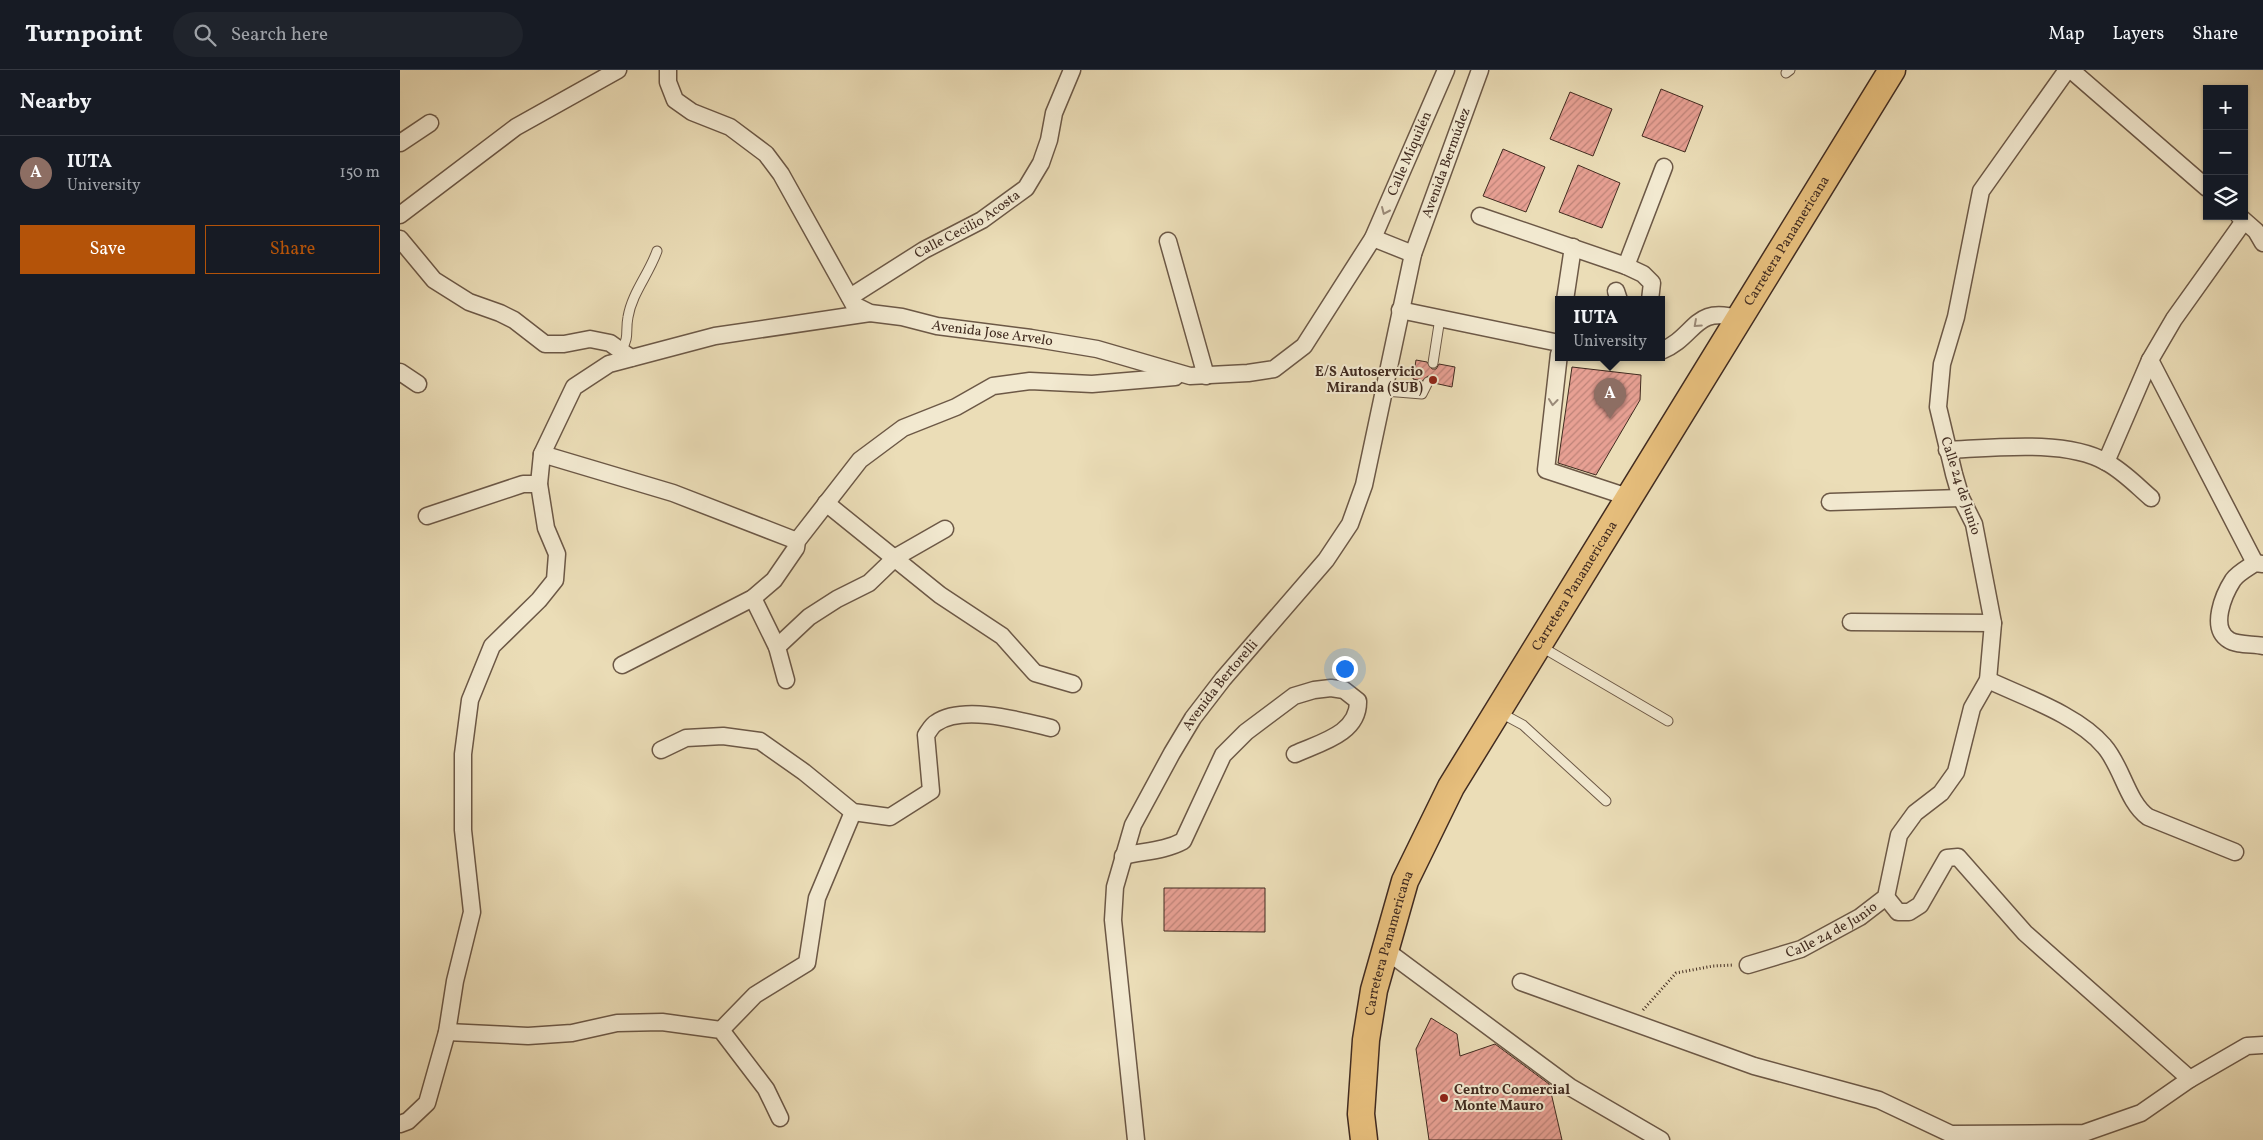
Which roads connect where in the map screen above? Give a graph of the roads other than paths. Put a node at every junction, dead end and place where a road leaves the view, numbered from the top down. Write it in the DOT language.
graph roads {
  1 [pos="618,70"];
  2 [pos="668,70"];
  3 [pos="1072,70"];
  4 [pos="1446,70"];
  5 [pos="1480,70"];
  6 [pos="1892,70"];
  7 [pos="2067,70"];
  8 [pos="2071,70"];
  9 [pos="430,123"];
  10 [pos="400,143"];
  11 [pos="1664,167"];
  12 [pos="2203,185"];
  13 [pos="400,215"];
  14 [pos="1480,216"];
  15 [pos="2241,220"];
  16 [pos="2244,220"];
  17 [pos="1373,238"];
  18 [pos="400,239"];
  19 [pos="1168,241"];
  20 [pos="2263,243"];
  21 [pos="1573,247"];
  22 [pos="656,251"];
  23 [pos="1413,254"];
  24 [pos="1626,266"];
  25 [pos="1566,296"];
  26 [pos="1650,296"];
  27 [pos="850,297"];
  28 [pos="1400,310"];
  29 [pos="870,313"];
  30 [pos="1440,318"];
  31 [pos="1739,319"];
  32 [pos="1555,342"];
  33 [pos="1665,349"];
  34 [pos="626,355"];
  35 [pos="2150,360"];
  36 [pos="1558,361"];
  37 [pos="1432,363"];
  38 [pos="400,372"];
  39 [pos="1198,376"];
  40 [pos="1428,382"];
  41 [pos="418,384"];
  42 [pos="1385,391"];
  43 [pos="1947,450"];
  44 [pos="542,454"];
  45 [pos="2106,462"];
  46 [pos="539,484"];
  47 [pos="1628,497"];
  48 [pos="1961,498"];
  49 [pos="2151,498"];
  50 [pos="1830,502"];
  51 [pos="826,503"];
  52 [pos="427,516"];
  53 [pos="945,529"];
  54 [pos="797,541"];
  55 [pos="896,557"];
  56 [pos="2259,564"];
  57 [pos="753,598"];
  58 [pos="1851,622"];
  59 [pos="1993,622"];
  60 [pos="1537,645"];
  61 [pos="2263,646"];
  62 [pos="777,647"];
  63 [pos="622,665"];
  64 [pos="786,680"];
  65 [pos="1988,680"];
  66 [pos="1073,684"];
  67 [pos="1497,710"];
  68 [pos="1668,721"];
  69 [pos="1051,728"];
  70 [pos="661,750"];
  71 [pos="1295,754"];
  72 [pos="1606,802"];
  73 [pos="853,812"];
  74 [pos="2236,852"];
  75 [pos="1123,856"];
  76 [pos="1886,898"];
  77 [pos="1384,949"];
  78 [pos="1748,965"];
  79 [pos="1521,982"];
  80 [pos="721,1030"];
  81 [pos="447,1032"];
  82 [pos="2263,1045"];
  83 [pos="2190,1079"];
  84 [pos="780,1118"];
  85 [pos="400,1124"];
  86 [pos="1136,1140"];
  87 [pos="1364,1140"];
  88 [pos="1661,1140"];
  1 -- 13 [label="street"];
  2 -- 27 [label="street, Avenida Jose Arvelo"];
  3 -- 27 [label="street, Calle Cecilio Acosta"];
  4 -- 17 [label="street, Calle Miquilén, one-way"];
  5 -- 23 [label="street, Avenida Bermúdez"];
  6 -- 31 [label="main road, Carretera Panamericana"];
  7 -- 43 [label="street, Calle 24 de Junio"];
  8 -- 12 [label="street"];
  9 -- 10 [label="street"];
  11 -- 24 [label="street"];
  14 -- 21 [label="street"];
  15 -- 35 [label="street"];
  16 -- 20 [label="street"];
  17 -- 23 [label="street"];
  17 -- 39 [label="street, Avenida Jose Arvelo"];
  18 -- 34 [label="street"];
  19 -- 39 [label="street"];
  21 -- 24 [label="street"];
  21 -- 25 [label="street"];
  22 -- 34 [label="lane"];
  23 -- 28 [label="street, Avenida Bertorelli"];
  24 -- 26 [label="street"];
  27 -- 29 [label="street, Avenida Jose Arvelo"];
  28 -- 30 [label="street"];
  28 -- 42 [label="street, Avenida Bertorelli"];
  29 -- 34 [label="street"];
  29 -- 39 [label="street, Avenida Jose Arvelo"];
  30 -- 32 [label="street"];
  30 -- 37 [label="lane"];
  31 -- 33 [label="street, one-way"];
  31 -- 47 [label="main road, Carretera Panamericana"];
  34 -- 44 [label="street"];
  35 -- 45 [label="street"];
  35 -- 56 [label="street"];
  36 -- 47 [label="street, one-way"];
  38 -- 41 [label="street"];
  39 -- 51 [label="street"];
  40 -- 42 [label="lane"];
  42 -- 75 [label="street, Avenida Bertorelli"];
  43 -- 45 [label="street"];
  43 -- 48 [label="street, Calle 24 de Junio"];
  44 -- 46 [label="street"];
  44 -- 54 [label="street"];
  45 -- 49 [label="street"];
  46 -- 52 [label="street"];
  46 -- 81 [label="street"];
  47 -- 60 [label="main road, Carretera Panamericana"];
  48 -- 50 [label="street"];
  48 -- 59 [label="street, Calle 24 de Junio"];
  51 -- 54 [label="street"];
  51 -- 55 [label="street"];
  53 -- 55 [label="street"];
  54 -- 57 [label="street"];
  55 -- 62 [label="street"];
  55 -- 66 [label="street"];
  56 -- 61 [label="street"];
  57 -- 62 [label="street"];
  57 -- 63 [label="street"];
  58 -- 59 [label="street"];
  59 -- 65 [label="street, Calle 24 de Junio"];
  60 -- 67 [label="main road, Carretera Panamericana"];
  60 -- 68 [label="lane"];
  62 -- 64 [label="street"];
  65 -- 74 [label="street"];
  65 -- 76 [label="street, Calle 24 de Junio"];
  67 -- 72 [label="lane"];
  67 -- 77 [label="main road, Carretera Panamericana"];
  69 -- 73 [label="street"];
  70 -- 73 [label="street"];
  71 -- 75 [label="street"];
  73 -- 80 [label="street"];
  75 -- 86 [label="street, Avenida Bertorelli"];
  76 -- 78 [label="street, Calle 24 de Junio"];
  76 -- 83 [label="street"];
  77 -- 87 [label="main road, Carretera Panamericana"];
  77 -- 88 [label="street"];
  79 -- 83 [label="street"];
  80 -- 81 [label="street"];
  80 -- 84 [label="street"];
  81 -- 85 [label="street"];
  82 -- 83 [label="street"];
}
